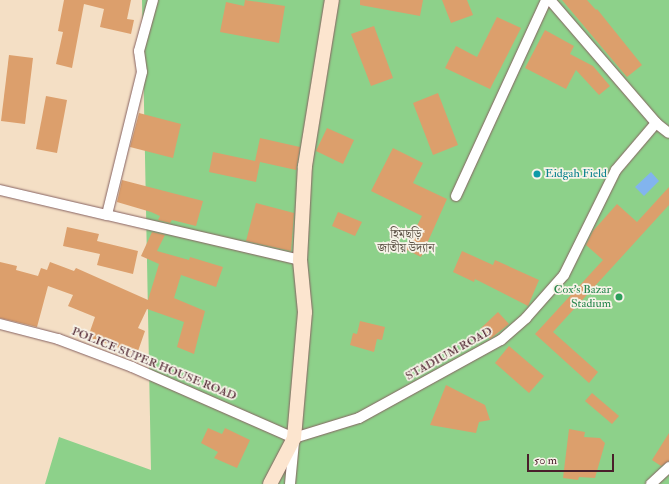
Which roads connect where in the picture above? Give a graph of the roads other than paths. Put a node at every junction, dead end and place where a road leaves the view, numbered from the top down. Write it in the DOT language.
graph roads {
  1 [pos="153,0"];
  2 [pos="332,0"];
  3 [pos="546,0"];
  4 [pos="550,0"];
  5 [pos="656,123"];
  6 [pos="669,133"];
  7 [pos="0,190"];
  8 [pos="456,196"];
  9 [pos="107,215"];
  10 [pos="300,260"];
  11 [pos="0,324"];
  12 [pos="294,438"];
  13 [pos="669,467"];
  14 [pos="270,484"];
  15 [pos="290,484"];
  16 [pos="651,484"];
  1 -- 9 [label="street"];
  2 -- 10 [label="street"];
  3 -- 8 [label="street"];
  4 -- 5 [label="street"];
  5 -- 6 [label="street"];
  5 -- 12 [label="street, STADIUM ROAD"];
  7 -- 9 [label="street"];
  9 -- 10 [label="street"];
  10 -- 12 [label="street"];
  11 -- 12 [label="street, POLICE SUPER HOUSE ROAD"];
  12 -- 14 [label="street"];
  12 -- 15 [label="street"];
  13 -- 16 [label="street"];
}
